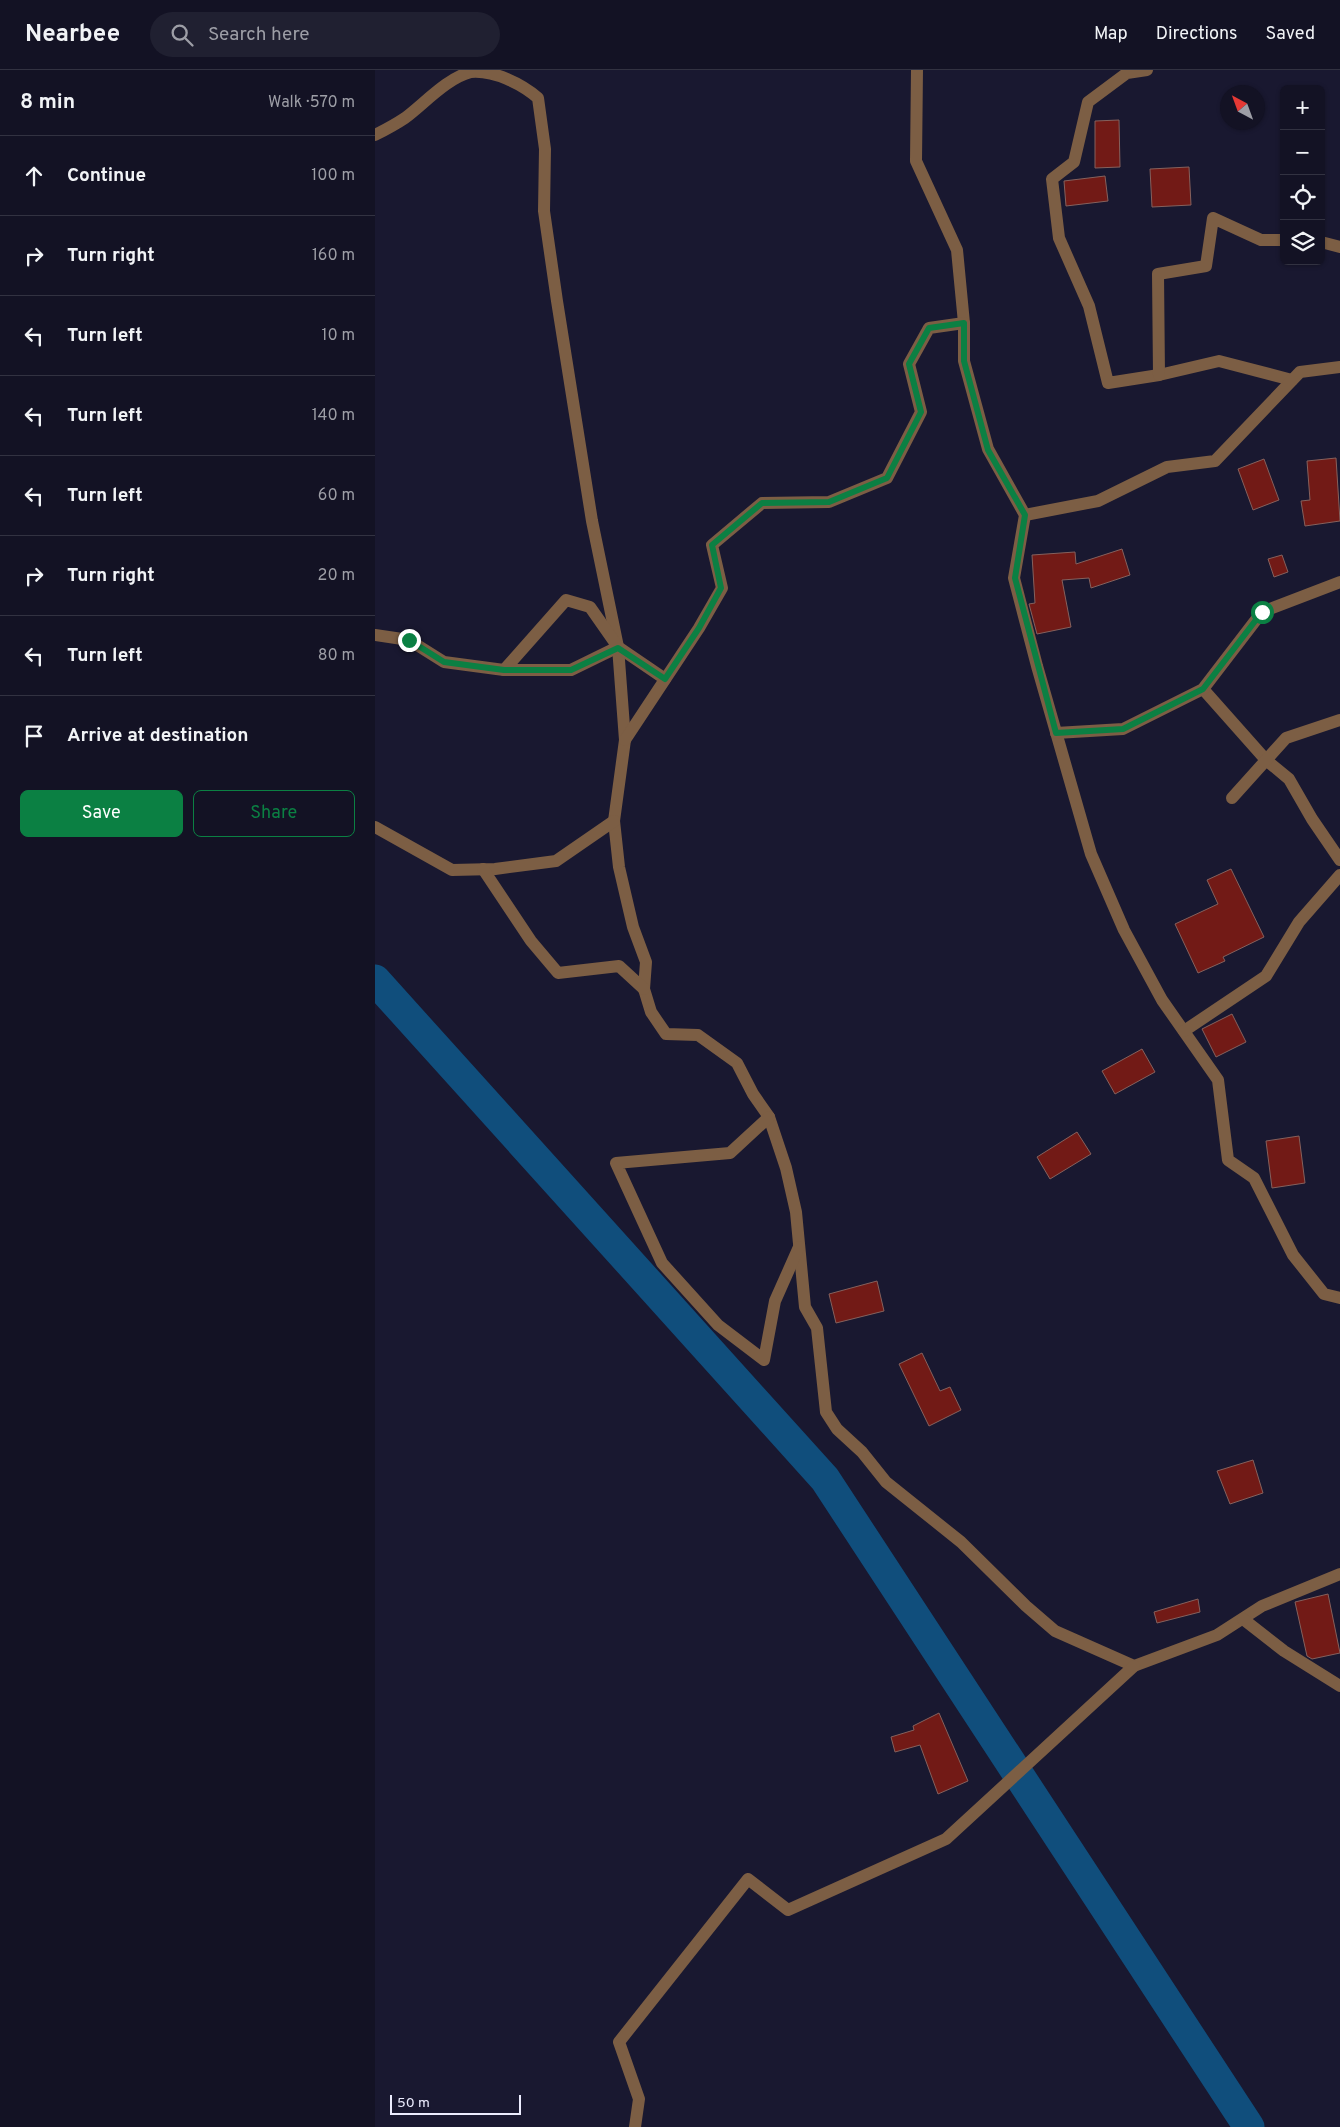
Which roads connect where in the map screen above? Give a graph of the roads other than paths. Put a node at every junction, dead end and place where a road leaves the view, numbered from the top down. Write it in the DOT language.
graph roads {
  1 [pos="917,70"];
  2 [pos="1147,70"];
  3 [pos="507,74"];
  4 [pos="375,135"];
  5 [pos="1280,240"];
  6 [pos="1325,243"];
  7 [pos="1340,247"];
  8 [pos="964,323"];
  9 [pos="1340,367"];
  10 [pos="1159,375"];
  11 [pos="1292,380"];
  12 [pos="1025,515"];
  13 [pos="1340,582"];
  14 [pos="375,635"];
  15 [pos="618,648"];
  16 [pos="504,670"];
  17 [pos="665,679"];
  18 [pos="1203,689"];
  19 [pos="1340,720"];
  20 [pos="1056,733"];
  21 [pos="625,740"];
  22 [pos="1266,760"];
  23 [pos="1232,798"];
  24 [pos="614,821"];
  25 [pos="375,828"];
  26 [pos="1340,860"];
  27 [pos="483,869"];
  28 [pos="1340,875"];
  29 [pos="644,989"];
  30 [pos="1184,1032"];
  31 [pos="769,1117"];
  32 [pos="799,1246"];
  33 [pos="1340,1298"];
  34 [pos="1340,1574"];
  35 [pos="1243,1618"];
  36 [pos="1133,1666"];
  37 [pos="1340,1686"];
  38 [pos="635,2127"];
  1 -- 8 [label="street"];
  2 -- 10 [label="street"];
  3 -- 4 [label="street"];
  3 -- 15 [label="street"];
  5 -- 10 [label="street"];
  6 -- 7 [label="street"];
  8 -- 12 [label="street"];
  8 -- 17 [label="street"];
  9 -- 11 [label="street"];
  10 -- 11 [label="street"];
  11 -- 12 [label="street"];
  12 -- 20 [label="street"];
  13 -- 18 [label="street"];
  14 -- 16 [label="street"];
  15 -- 16 [label="street"];
  15 -- 16 [label="street"];
  15 -- 17 [label="street"];
  15 -- 21 [label="street"];
  17 -- 21 [label="street"];
  18 -- 20 [label="street"];
  18 -- 22 [label="street"];
  19 -- 22 [label="street"];
  20 -- 30 [label="street"];
  21 -- 24 [label="street"];
  22 -- 23 [label="street"];
  22 -- 26 [label="street"];
  24 -- 27 [label="street"];
  24 -- 29 [label="street"];
  25 -- 27 [label="street"];
  27 -- 29 [label="street"];
  28 -- 30 [label="street"];
  29 -- 31 [label="street"];
  30 -- 33 [label="street"];
  31 -- 32 [label="street"];
  31 -- 32 [label="street"];
  32 -- 36 [label="street"];
  34 -- 35 [label="street"];
  35 -- 36 [label="street"];
  35 -- 37 [label="street"];
  36 -- 38 [label="street"];
}
